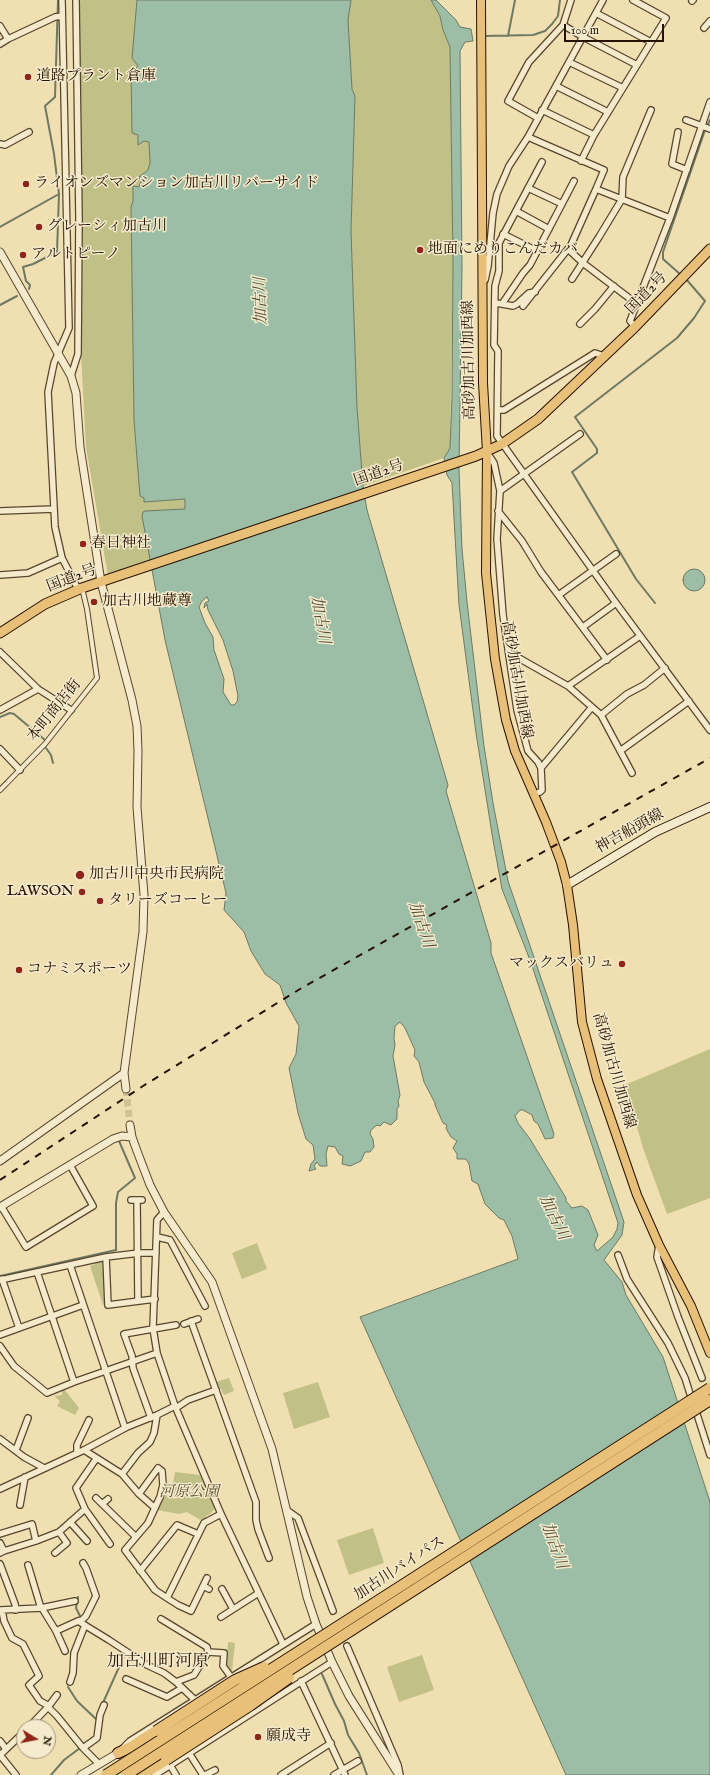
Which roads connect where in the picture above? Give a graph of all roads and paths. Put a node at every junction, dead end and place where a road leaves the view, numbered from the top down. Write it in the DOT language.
graph roads {
  1 [pos="62,0"];
  2 [pos="76,0"];
  3 [pos="481,0"];
  4 [pos="571,0"];
  5 [pos="603,0"];
  6 [pos="633,0"];
  7 [pos="596,13"];
  8 [pos="62,16"];
  9 [pos="710,21"];
  10 [pos="563,25"];
  11 [pos="0,26"];
  12 [pos="704,28"];
  13 [pos="583,37"];
  14 [pos="8,38"];
  15 [pos="651,42"];
  16 [pos="0,44"];
  17 [pos="569,62"];
  18 [pos="637,65"];
  19 [pos="556,86"];
  20 [pos="623,88"];
  21 [pos="710,102"];
  22 [pos="542,110"];
  23 [pos="651,110"];
  24 [pos="608,112"];
  25 [pos="538,118"];
  26 [pos="686,120"];
  27 [pos="706,127"];
  28 [pos="29,132"];
  29 [pos="678,132"];
  30 [pos="594,135"];
  31 [pos="528,137"];
  32 [pos="0,144"];
  33 [pos="581,161"];
  34 [pos="542,162"];
  35 [pos="687,170"];
  36 [pos="574,181"];
  37 [pos="528,188"];
  38 [pos="596,189"];
  39 [pos="622,199"];
  40 [pos="562,204"];
  41 [pos="516,211"];
  42 [pos="670,218"];
  43 [pos="549,229"];
  44 [pos="503,234"];
  45 [pos="568,249"];
  46 [pos="710,249"];
  47 [pos="537,251"];
  48 [pos="0,252"];
  49 [pos="583,263"];
  50 [pos="572,279"];
  51 [pos="614,286"];
  52 [pos="483,289"];
  53 [pos="535,291"];
  54 [pos="637,302"];
  55 [pos="495,303"];
  56 [pos="502,304"];
  57 [pos="523,306"];
  58 [pos="580,324"];
  59 [pos="635,327"];
  60 [pos="59,353"];
  61 [pos="604,356"];
  62 [pos="71,376"];
  63 [pos="498,410"];
  64 [pos="580,434"];
  65 [pos="502,444"];
  66 [pos="487,452"];
  67 [pos="524,474"];
  68 [pos="500,491"];
  69 [pos="54,509"];
  70 [pos="0,511"];
  71 [pos="498,511"];
  72 [pos="616,554"];
  73 [pos="62,558"];
  74 [pos="592,570"];
  75 [pos="0,575"];
  76 [pos="104,581"];
  77 [pos="80,588"];
  78 [pos="560,594"];
  79 [pos="616,603"];
  80 [pos="583,627"];
  81 [pos="0,633"];
  82 [pos="640,636"];
  83 [pos="0,652"];
  84 [pos="510,654"];
  85 [pos="607,660"];
  86 [pos="665,668"];
  87 [pos="568,686"];
  88 [pos="38,689"];
  89 [pos="689,701"];
  90 [pos="592,707"];
  91 [pos="0,710"];
  92 [pos="71,710"];
  93 [pos="601,715"];
  94 [pos="710,730"];
  95 [pos="0,749"];
  96 [pos="620,751"];
  97 [pos="541,768"];
  98 [pos="20,770"];
  99 [pos="632,773"];
  100 [pos="0,790"];
  101 [pos="534,794"];
  102 [pos="710,807"];
  103 [pos="567,885"];
  104 [pos="124,1073"];
  105 [pos="126,1089"];
  106 [pos="130,1125"];
  107 [pos="132,1137"];
  108 [pos="0,1161"];
  109 [pos="70,1165"];
  110 [pos="137,1200"];
  111 [pos="0,1207"];
  112 [pos="164,1212"];
  113 [pos="157,1237"];
  114 [pos="659,1245"];
  115 [pos="136,1253"];
  116 [pos="156,1253"];
  117 [pos="618,1255"];
  118 [pos="106,1257"];
  119 [pos="70,1264"];
  120 [pos="37,1272"];
  121 [pos="1,1280"];
  122 [pos="155,1299"];
  123 [pos="138,1301"];
  124 [pos="83,1305"];
  125 [pos="205,1306"];
  126 [pos="51,1316"];
  127 [pos="198,1319"];
  128 [pos="191,1321"];
  129 [pos="184,1324"];
  130 [pos="176,1325"];
  131 [pos="19,1328"];
  132 [pos="153,1328"];
  133 [pos="0,1335"];
  134 [pos="0,1346"];
  135 [pos="158,1353"];
  136 [pos="710,1353"];
  137 [pos="2,1354"];
  138 [pos="133,1362"];
  139 [pos="106,1372"];
  140 [pos="702,1378"];
  141 [pos="74,1382"];
  142 [pos="710,1388"];
  143 [pos="216,1390"];
  144 [pos="710,1400"];
  145 [pos="175,1407"];
  146 [pos="157,1415"];
  147 [pos="28,1418"];
  148 [pos="151,1418"];
  149 [pos="88,1420"];
  150 [pos="125,1428"];
  151 [pos="0,1440"];
  152 [pos="16,1450"];
  153 [pos="84,1450"];
  154 [pos="77,1453"];
  155 [pos="710,1455"];
  156 [pos="96,1459"];
  157 [pos="44,1468"];
  158 [pos="122,1474"];
  159 [pos="255,1476"];
  160 [pos="25,1477"];
  161 [pos="248,1479"];
  162 [pos="0,1489"];
  163 [pos="139,1494"];
  164 [pos="96,1498"];
  165 [pos="108,1499"];
  166 [pos="102,1504"];
  167 [pos="20,1505"];
  168 [pos="155,1508"];
  169 [pos="85,1509"];
  170 [pos="288,1511"];
  171 [pos="221,1514"];
  172 [pos="70,1522"];
  173 [pos="59,1532"];
  174 [pos="0,1534"];
  175 [pos="112,1534"];
  176 [pos="198,1534"];
  177 [pos="136,1537"];
  178 [pos="36,1541"];
  179 [pos="87,1541"];
  180 [pos="0,1543"];
  181 [pos="272,1545"];
  182 [pos="265,1548"];
  183 [pos="2,1552"];
  184 [pos="55,1553"];
  185 [pos="269,1558"];
  186 [pos="82,1563"];
  187 [pos="0,1564"];
  188 [pos="28,1565"];
  189 [pos="140,1571"];
  190 [pos="207,1578"];
  191 [pos="203,1586"];
  192 [pos="209,1589"];
  193 [pos="222,1589"];
  194 [pos="257,1594"];
  195 [pos="167,1598"];
  196 [pos="75,1601"];
  197 [pos="41,1608"];
  198 [pos="233,1608"];
  199 [pos="1,1610"];
  200 [pos="16,1610"];
  201 [pos="333,1611"];
  202 [pos="221,1617"];
  203 [pos="161,1619"];
  204 [pos="78,1621"];
  205 [pos="316,1624"];
  206 [pos="85,1625"];
  207 [pos="56,1631"];
  208 [pos="282,1644"];
  209 [pos="347,1646"];
  210 [pos="321,1650"];
  211 [pos="65,1651"];
  212 [pos="208,1652"];
  213 [pos="287,1658"];
  214 [pos="332,1662"];
  215 [pos="231,1677"];
  216 [pos="126,1679"];
  217 [pos="301,1681"];
  218 [pos="70,1682"];
  219 [pos="176,1682"];
  220 [pos="182,1688"];
  221 [pos="57,1695"];
  222 [pos="195,1699"];
  223 [pos="104,1705"];
  224 [pos="48,1707"];
  225 [pos="36,1719"];
  226 [pos="215,1736"];
  227 [pos="16,1740"];
  228 [pos="0,1741"];
  229 [pos="331,1743"];
  230 [pos="83,1748"];
  231 [pos="6,1749"];
  232 [pos="118,1753"];
  233 [pos="189,1753"];
  234 [pos="0,1755"];
  235 [pos="358,1761"];
  236 [pos="168,1762"];
  237 [pos="99,1764"];
  238 [pos="215,1770"];
  239 [pos="344,1772"];
  240 [pos="288,1773"];
  241 [pos="16,1775"];
  242 [pos="81,1775"];
  243 [pos="106,1775"];
  244 [pos="126,1775"];
  245 [pos="142,1775"];
  246 [pos="155,1775"];
  247 [pos="176,1775"];
  248 [pos="204,1775"];
  249 [pos="281,1775"];
  250 [pos="334,1775"];
  251 [pos="400,1775"];
  1 -- 8 [label="street"];
  2 -- 62 [label="street"];
  3 -- 52 [label="main road, 高砂加古川加西線"];
  4 -- 10 [label="street"];
  5 -- 7 [label="street"];
  6 -- 15 [label="street"];
  7 -- 13 [label="street"];
  7 -- 15 [label="street"];
  8 -- 14 [label="street"];
  8 -- 60 [label="street"];
  9 -- 12 [label="street"];
  10 -- 13 [label="street"];
  10 -- 25 [label="street"];
  11 -- 14 [label="street"];
  13 -- 17 [label="street"];
  13 -- 18 [label="street"];
  14 -- 16 [label="street"];
  15 -- 18 [label="street"];
  17 -- 19 [label="street"];
  17 -- 20 [label="street"];
  18 -- 20 [label="street"];
  19 -- 22 [label="street"];
  19 -- 24 [label="street"];
  20 -- 24 [label="street"];
  21 -- 27 [label="street"];
  22 -- 25 [label="street"];
  22 -- 30 [label="street"];
  23 -- 39 [label="street"];
  24 -- 30 [label="street"];
  25 -- 31 [label="street"];
  26 -- 27 [label="street"];
  27 -- 35 [label="street"];
  28 -- 32 [label="street"];
  29 -- 35 [label="street"];
  30 -- 33 [label="street"];
  31 -- 33 [label="street"];
  31 -- 52 [label="street"];
  33 -- 38 [label="street"];
  34 -- 37 [label="street"];
  35 -- 42 [label="street"];
  36 -- 40 [label="street"];
  37 -- 40 [label="street"];
  37 -- 41 [label="street"];
  38 -- 39 [label="street"];
  38 -- 45 [label="street"];
  39 -- 42 [label="street"];
  39 -- 49 [label="street"];
  40 -- 43 [label="street"];
  41 -- 43 [label="street"];
  41 -- 44 [label="street"];
  42 -- 54 [label="street"];
  43 -- 47 [label="street"];
  44 -- 47 [label="street"];
  44 -- 55 [label="street"];
  45 -- 49 [label="street"];
  45 -- 53 [label="street"];
  46 -- 59 [label="highway, 国道2号"];
  47 -- 56 [label="street"];
  48 -- 60 [label="street"];
  49 -- 50 [label="street"];
  49 -- 51 [label="street"];
  51 -- 54 [label="street"];
  51 -- 58 [label="street"];
  52 -- 66 [label="main road, 高砂加古川加西線"];
  53 -- 56 [label="street"];
  53 -- 57 [label="street"];
  54 -- 59 [label="street"];
  55 -- 56 [label="street"];
  55 -- 63 [label="street"];
  59 -- 61 [label="highway, 国道2号"];
  60 -- 62 [label="street"];
  60 -- 69 [label="street"];
  61 -- 63 [label="street"];
  61 -- 65 [label="highway, 国道2号"];
  62 -- 76 [label="street"];
  63 -- 65 [label="street"];
  64 -- 67 [label="street"];
  65 -- 66 [label="highway, 国道2号"];
  65 -- 67 [label="street"];
  66 -- 68 [label="street"];
  66 -- 76 [label="highway, 国道2号"];
  66 -- 101 [label="main road, 高砂加古川加西線"];
  67 -- 68 [label="street"];
  67 -- 74 [label="street"];
  68 -- 71 [label="street"];
  69 -- 70 [label="street"];
  69 -- 73 [label="street"];
  71 -- 78 [label="street"];
  71 -- 84 [label="street"];
  72 -- 74 [label="street"];
  73 -- 75 [label="street"];
  73 -- 77 [label="street"];
  74 -- 78 [label="street"];
  74 -- 79 [label="street"];
  76 -- 77 [label="highway, 国道2号"];
  76 -- 104 [label="street"];
  77 -- 81 [label="highway, 国道2号"];
  77 -- 92 [label="street, 本町商店街"];
  78 -- 80 [label="street"];
  79 -- 80 [label="street"];
  79 -- 82 [label="street"];
  80 -- 85 [label="street"];
  82 -- 85 [label="street"];
  82 -- 86 [label="street"];
  83 -- 88 [label="street"];
  84 -- 87 [label="street"];
  84 -- 97 [label="street"];
  85 -- 87 [label="street"];
  86 -- 89 [label="street"];
  86 -- 93 [label="street"];
  87 -- 90 [label="street"];
  88 -- 91 [label="street"];
  88 -- 92 [label="street"];
  89 -- 94 [label="street"];
  89 -- 96 [label="street"];
  90 -- 93 [label="street"];
  90 -- 97 [label="street"];
  92 -- 98 [label="street, 本町商店街"];
  93 -- 96 [label="street"];
  95 -- 98 [label="street"];
  96 -- 99 [label="street"];
  97 -- 101 [label="street"];
  98 -- 100 [label="street, 本町商店街"];
  101 -- 103 [label="main road, 高砂加古川加西線"];
  102 -- 103 [label="main road, 神吉船頭線"];
  103 -- 114 [label="main road, 高砂加古川加西線"];
  104 -- 105 [label="street"];
  104 -- 108 [label="street"];
  106 -- 107 [label="street"];
  107 -- 109 [label="street"];
  107 -- 112 [label="street"];
  109 -- 111 [label="street"];
  109 -- 111 [label="street"];
  110 -- 115 [label="street"];
  112 -- 113 [label="street"];
  112 -- 170 [label="street"];
  113 -- 116 [label="street"];
  113 -- 125 [label="street"];
  114 -- 136 [label="main road, 高砂加古川加西線"];
  114 -- 140 [label="street"];
  115 -- 116 [label="street"];
  115 -- 118 [label="street"];
  115 -- 123 [label="street"];
  116 -- 122 [label="street"];
  117 -- 155 [label="street"];
  118 -- 119 [label="street"];
  118 -- 123 [label="street"];
  119 -- 120 [label="street"];
  119 -- 124 [label="street"];
  120 -- 121 [label="street"];
  120 -- 126 [label="street"];
  121 -- 131 [label="street"];
  122 -- 123 [label="street"];
  122 -- 132 [label="street"];
  124 -- 126 [label="street"];
  124 -- 139 [label="street"];
  126 -- 131 [label="street"];
  126 -- 141 [label="street"];
  127 -- 128 [label="street"];
  128 -- 129 [label="street"];
  128 -- 143 [label="street"];
  130 -- 132 [label="street"];
  131 -- 133 [label="street"];
  132 -- 135 [label="street"];
  132 -- 138 [label="street"];
  134 -- 137 [label="street"];
  135 -- 138 [label="street"];
  135 -- 145 [label="street"];
  137 -- 141 [label="street"];
  138 -- 139 [label="street"];
  138 -- 148 [label="street"];
  139 -- 141 [label="street"];
  139 -- 150 [label="street"];
  142 -- 213 [label="highway, 加古川バイパス, bridge"];
  143 -- 145 [label="street"];
  143 -- 161 [label="street"];
  144 -- 210 [label="highway, 加古川バイパス, bridge"];
  145 -- 146 [label="street"];
  145 -- 171 [label="street"];
  146 -- 148 [label="street"];
  146 -- 158 [label="street"];
  147 -- 152 [label="street"];
  148 -- 150 [label="street"];
  149 -- 154 [label="street"];
  150 -- 153 [label="street"];
  151 -- 152 [label="street"];
  152 -- 157 [label="street"];
  153 -- 154 [label="street"];
  153 -- 156 [label="street"];
  154 -- 157 [label="street"];
  156 -- 158 [label="street"];
  156 -- 169 [label="street"];
  157 -- 160 [label="street"];
  158 -- 163 [label="street"];
  159 -- 161 [label="street"];
  160 -- 162 [label="street"];
  160 -- 167 [label="street"];
  161 -- 182 [label="street"];
  163 -- 168 [label="street"];
  163 -- 168 [label="street"];
  164 -- 166 [label="street"];
  165 -- 166 [label="street"];
  166 -- 177 [label="street"];
  168 -- 177 [label="street"];
  169 -- 172 [label="street"];
  169 -- 175 [label="street"];
  170 -- 201 [label="street"];
  170 -- 205 [label="street"];
  171 -- 176 [label="street"];
  171 -- 194 [label="street"];
  172 -- 173 [label="street"];
  172 -- 179 [label="street"];
  173 -- 178 [label="street"];
  173 -- 184 [label="street"];
  174 -- 178 [label="street"];
  176 -- 189 [label="street"];
  176 -- 195 [label="street"];
  177 -- 189 [label="street"];
  178 -- 183 [label="street"];
  180 -- 183 [label="street"];
  181 -- 182 [label="street"];
  182 -- 185 [label="street"];
  186 -- 204 [label="street"];
  187 -- 200 [label="street"];
  188 -- 197 [label="street"];
  189 -- 195 [label="street"];
  190 -- 191 [label="street"];
  191 -- 192 [label="street"];
  191 -- 195 [label="street"];
  193 -- 198 [label="street"];
  194 -- 198 [label="street"];
  194 -- 208 [label="street"];
  196 -- 197 [label="street"];
  197 -- 200 [label="street"];
  197 -- 207 [label="street"];
  198 -- 202 [label="street"];
  199 -- 200 [label="street"];
  199 -- 224 [label="street"];
  203 -- 212 [label="street"];
  204 -- 206 [label="street"];
  204 -- 207 [label="street"];
  205 -- 208 [label="street"];
  205 -- 214 [label="street"];
  206 -- 218 [label="street"];
  206 -- 219 [label="street"];
  207 -- 211 [label="street"];
  208 -- 215 [label="street"];
  209 -- 251 [label="street"];
  210 -- 236 [label="highway, bridge"];
  210 -- 244 [label="highway, 加古川バイパス, bridge"];
  212 -- 215 [label="street"];
  212 -- 219 [label="street"];
  213 -- 232 [label="highway, bridge"];
  213 -- 243 [label="highway, 加古川バイパス, bridge"];
  214 -- 217 [label="street"];
  214 -- 251 [label="street"];
  215 -- 222 [label="street"];
  216 -- 220 [label="street"];
  217 -- 226 [label="street"];
  217 -- 229 [label="street"];
  219 -- 220 [label="street"];
  220 -- 222 [label="street"];
  221 -- 224 [label="street"];
  222 -- 226 [label="street"];
  222 -- 232 [label="street"];
  223 -- 230 [label="street"];
  224 -- 225 [label="street"];
  224 -- 230 [label="street"];
  226 -- 233 [label="street"];
  227 -- 231 [label="street"];
  228 -- 231 [label="street"];
  229 -- 239 [label="street"];
  229 -- 240 [label="street"];
  230 -- 237 [label="street"];
  231 -- 234 [label="street"];
  232 -- 237 [label="street"];
  233 -- 236 [label="street"];
  233 -- 248 [label="street"];
  234 -- 241 [label="street"];
  235 -- 239 [label="street"];
  236 -- 245 [label="highway"];
  236 -- 246 [label="street"];
  236 -- 247 [label="street"];
  237 -- 242 [label="street"];
  238 -- 248 [label="street"];
  239 -- 250 [label="street"];
  240 -- 249 [label="street"];
}
